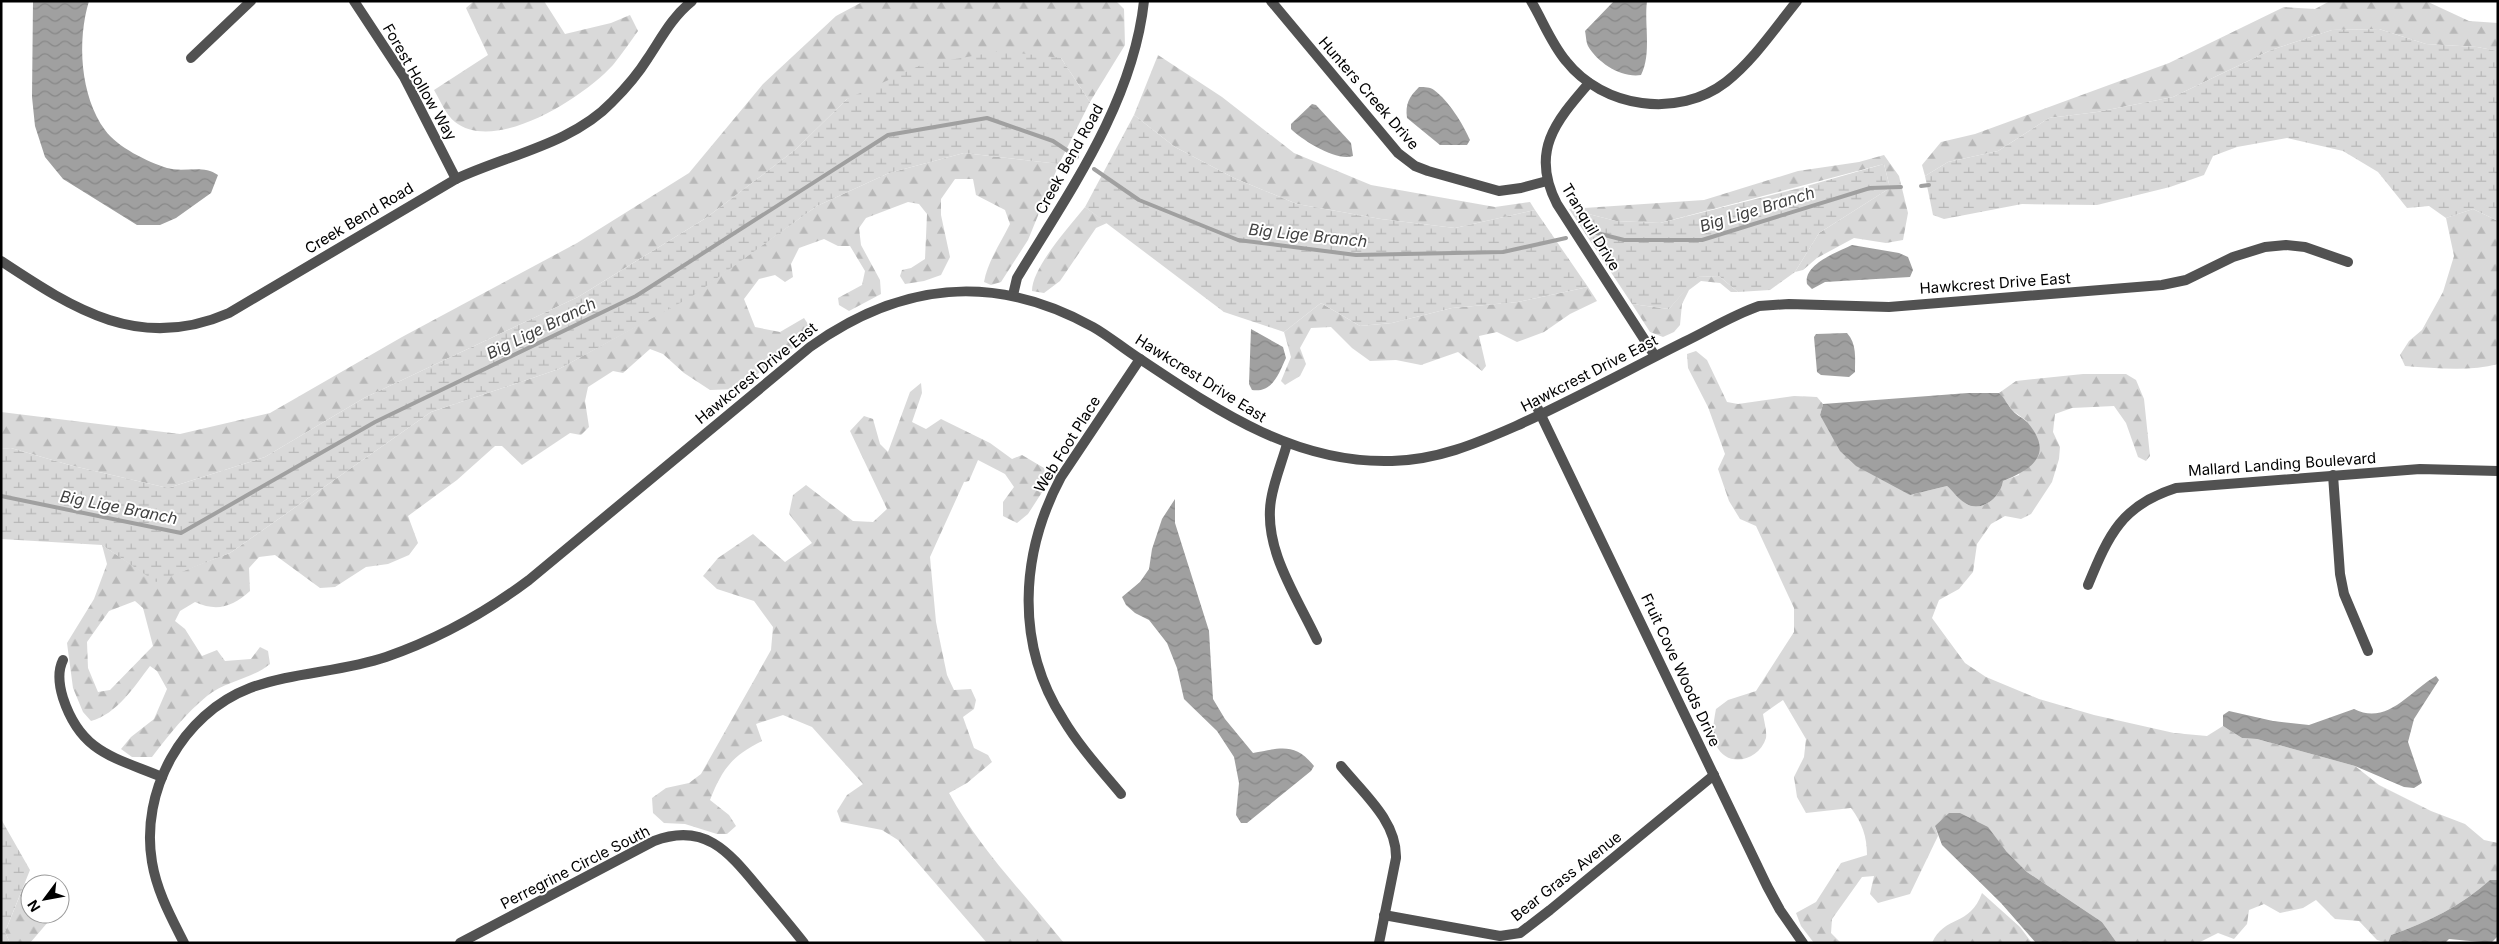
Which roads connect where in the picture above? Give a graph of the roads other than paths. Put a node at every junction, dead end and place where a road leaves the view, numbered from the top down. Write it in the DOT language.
graph roads {
  1 [pos="250,1"];
  2 [pos="354,1"];
  3 [pos="692,1"];
  4 [pos="1144,1"];
  5 [pos="1271,1"];
  6 [pos="1531,1"];
  7 [pos="1797,1"];
  8 [pos="191,58"];
  9 [pos="1589,84"];
  10 [pos="456,178"];
  11 [pos="1548,181"];
  12 [pos="1,261"];
  13 [pos="2348,262"];
  14 [pos="1013,295"];
  15 [pos="1655,356"];
  16 [pos="1140,359"];
  17 [pos="1538,411"];
  18 [pos="1287,444"];
  19 [pos="2498,471"];
  20 [pos="2333,476"];
  21 [pos="2088,584"];
  22 [pos="1317,640"];
  23 [pos="2368,651"];
  24 [pos="63,660"];
  25 [pos="1341,766"];
  26 [pos="1714,775"];
  27 [pos="162,777"];
  28 [pos="1121,794"];
  29 [pos="1384,915"];
  30 [pos="465,942"];
  31 [pos="184,943"];
  32 [pos="804,943"];
  33 [pos="1379,943"];
  34 [pos="1803,943"];
  1 -- 8 [label="street"];
  2 -- 10 [label="street, Forest Hollow Way"];
  3 -- 10 [label="street, Creek Bend Road"];
  4 -- 14 [label="street, Creek Bend Road"];
  5 -- 11 [label="street, Hunters Creek Drive"];
  6 -- 9 [label="street"];
  7 -- 9 [label="street"];
  9 -- 11 [label="street, Tranquil Drive"];
  10 -- 12 [label="street, Creek Bend Road"];
  11 -- 15 [label="street, Tranquil Drive"];
  13 -- 15 [label="street, Hawkcrest Drive East"];
  14 -- 16 [label="street, Hawkcrest Drive East"];
  14 -- 27 [label="street, Hawkcrest Drive East"];
  15 -- 17 [label="street, Hawkcrest Drive East"];
  16 -- 18 [label="street, Hawkcrest Drive East"];
  16 -- 28 [label="street, Web Foot Place"];
  17 -- 18 [label="street, Hawkcrest Drive East"];
  17 -- 26 [label="street, Fruit Cove Woods Drive"];
  18 -- 22 [label="street"];
  19 -- 20 [label="street, Mallard Landing Boulevard"];
  20 -- 21 [label="street, Mallard Landing Boulevard"];
  20 -- 23 [label="street"];
  24 -- 27 [label="street"];
  25 -- 29 [label="street"];
  26 -- 29 [label="street, Bear Grass Avenue"];
  26 -- 34 [label="street, Fruit Cove Woods Drive"];
  27 -- 31 [label="street, Hawkcrest Drive East"];
  29 -- 33 [label="street"];
  30 -- 32 [label="street, Perregrine Circle South"];
}
